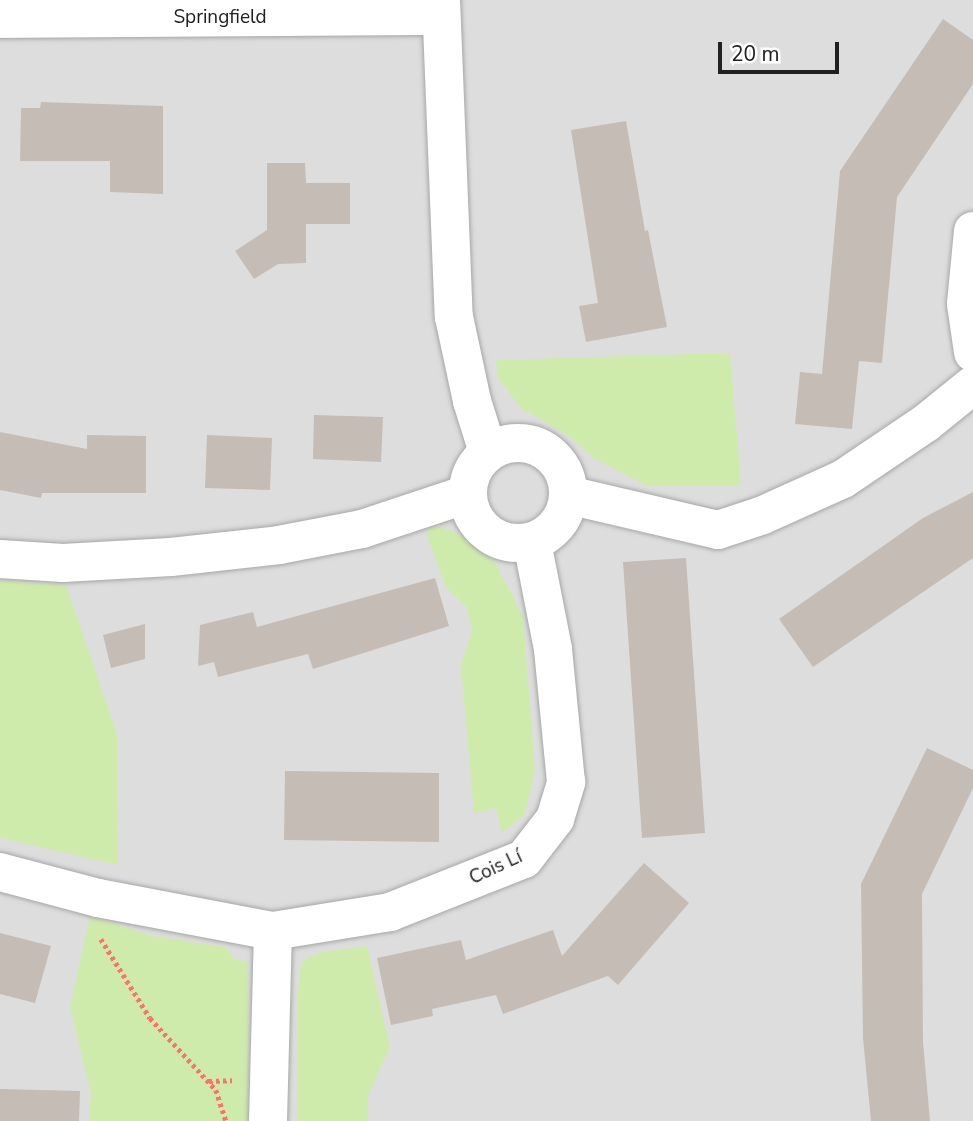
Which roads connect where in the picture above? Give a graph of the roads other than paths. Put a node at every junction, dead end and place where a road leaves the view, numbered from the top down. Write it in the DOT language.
graph roads {
  1 [pos="440,8"];
  2 [pos="0,19"];
  3 [pos="973,231"];
  4 [pos="973,352"];
  5 [pos="973,385"];
  6 [pos="488,452"];
  7 [pos="467,494"];
  8 [pos="568,495"];
  9 [pos="532,542"];
  10 [pos="0,559"];
  11 [pos="0,872"];
  12 [pos="273,931"];
  13 [pos="268,1121"];
  1 -- 2 [label="street, Springfield"];
  1 -- 6 [label="street"];
  3 -- 4 [label="street"];
  5 -- 8 [label="street"];
  6 -- 7 [label="street"];
  6 -- 8 [label="street"];
  7 -- 9 [label="street"];
  7 -- 10 [label="street"];
  8 -- 9 [label="street"];
  9 -- 12 [label="street, Cois Lí"];
  11 -- 12 [label="street, Cois Lí"];
  12 -- 13 [label="street"];
}
